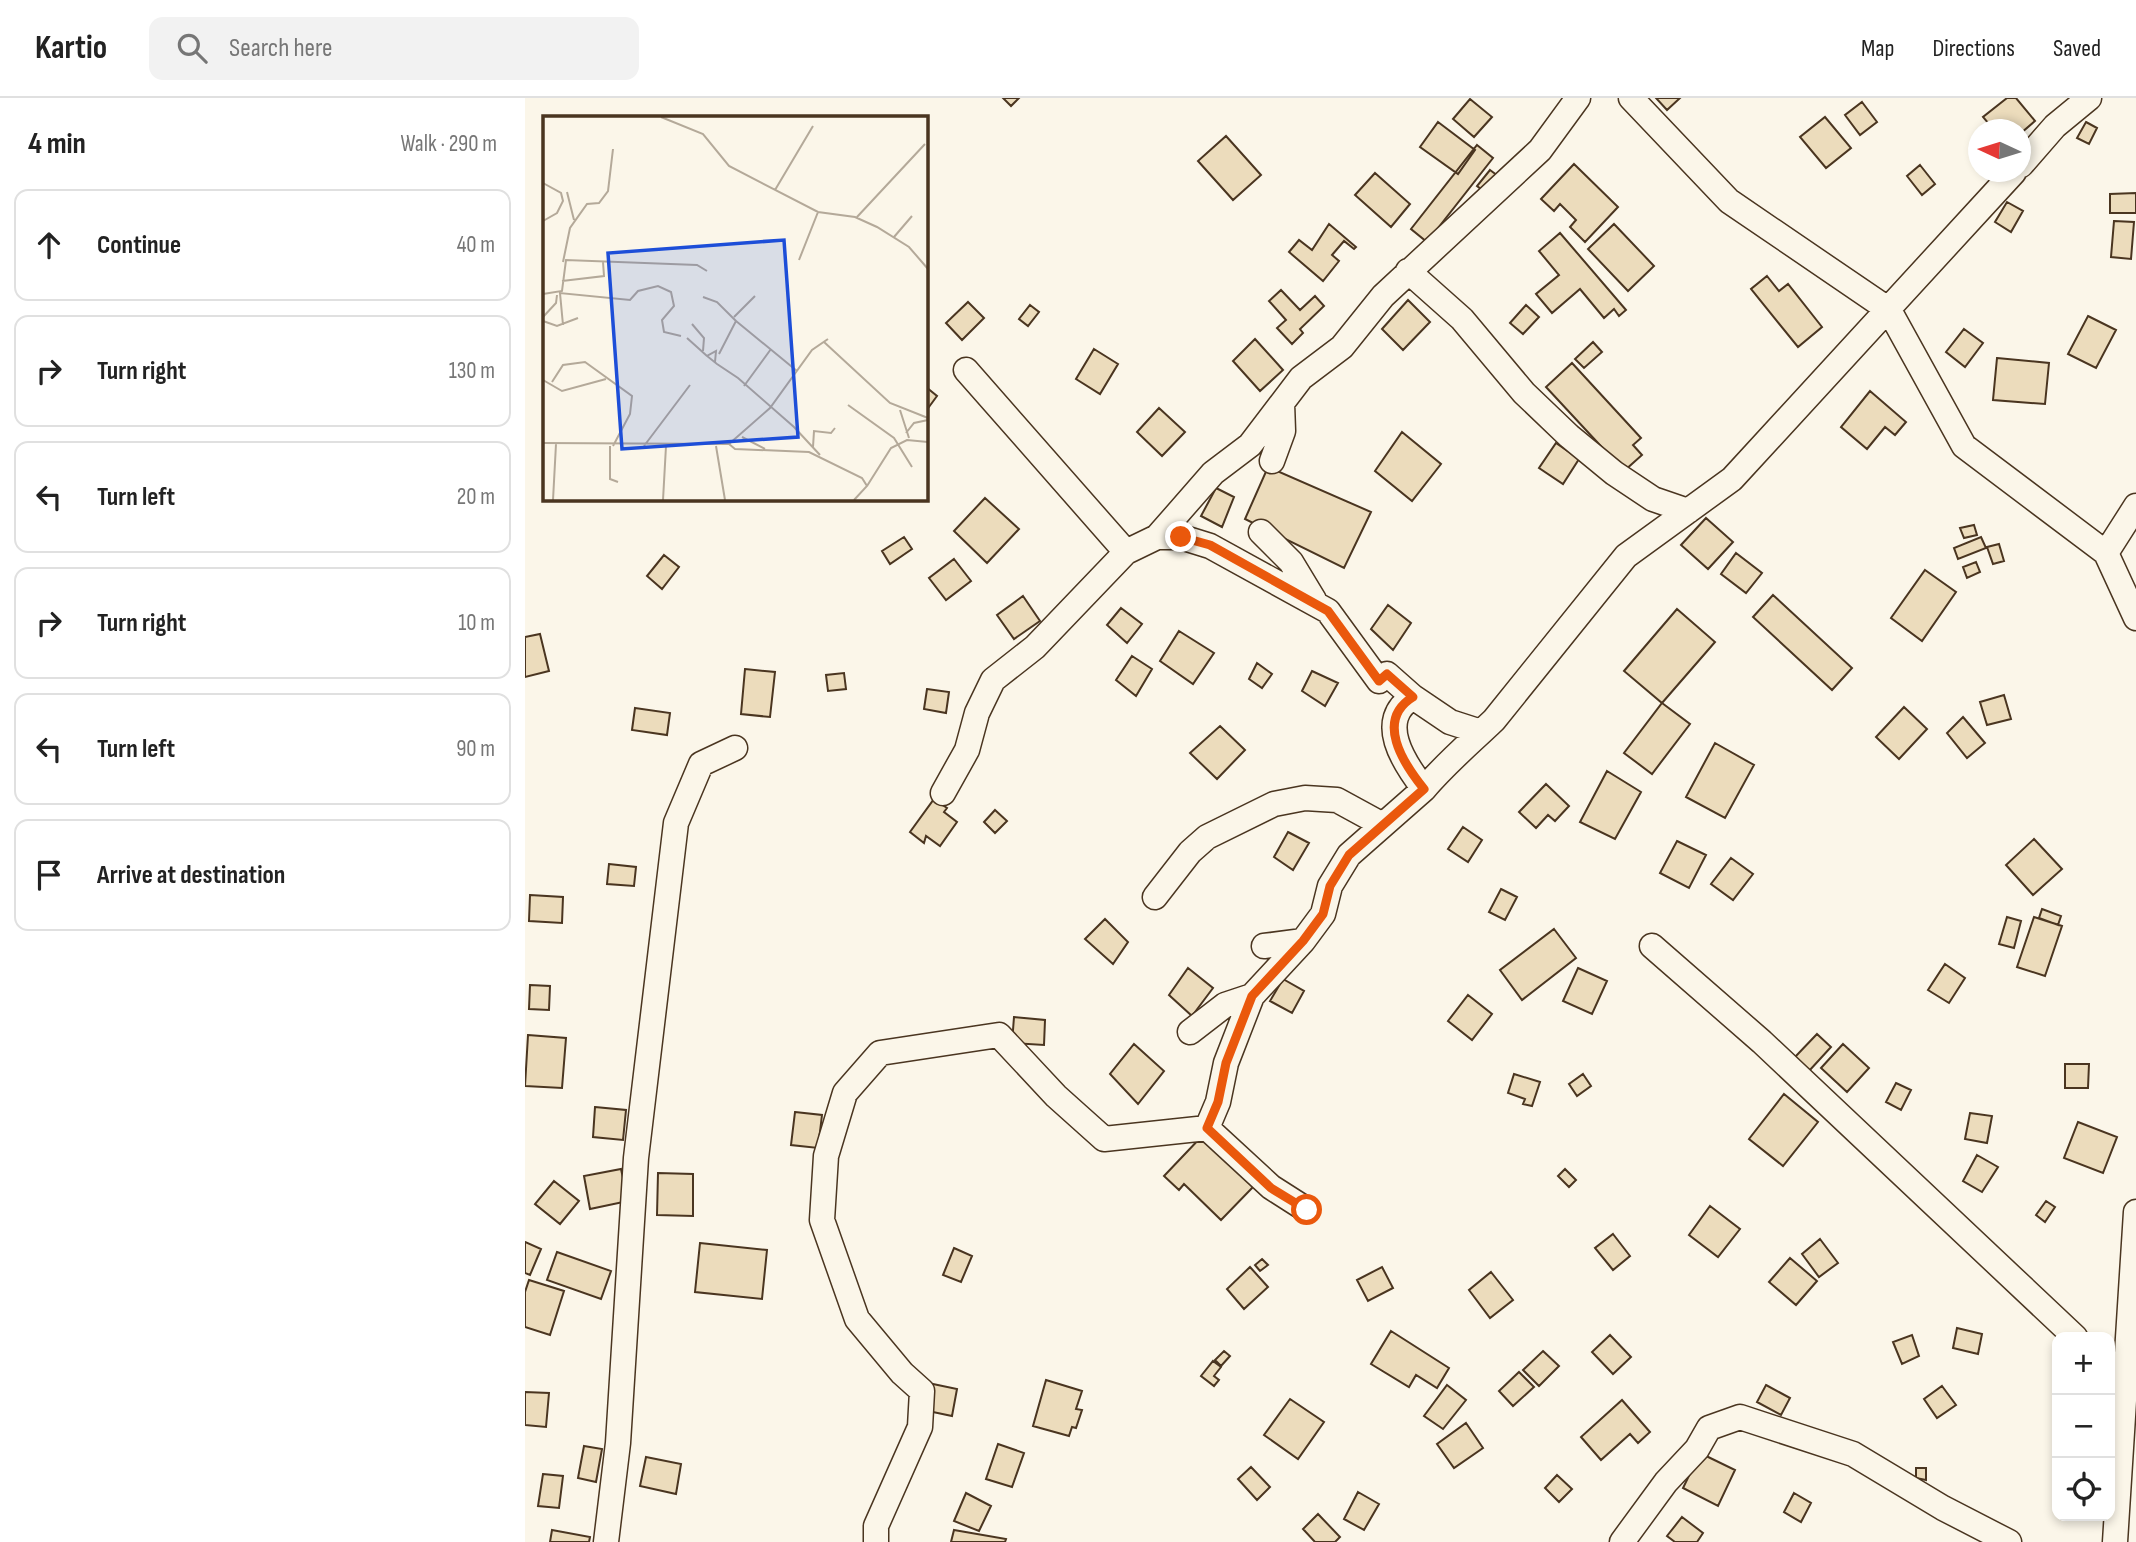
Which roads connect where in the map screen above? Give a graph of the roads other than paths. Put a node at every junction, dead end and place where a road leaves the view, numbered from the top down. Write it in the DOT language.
graph roads {
  1 [pos="1578,98"];
  2 [pos="1631,98"];
  3 [pos="2089,98"];
  4 [pos="2031,153"];
  5 [pos="2005,182"];
  6 [pos="1408,271"];
  7 [pos="1889,310"];
  8 [pos="966,370"];
  9 [pos="1282,403"];
  10 [pos="1272,461"];
  11 [pos="2136,506"];
  12 [pos="1688,511"];
  13 [pos="1261,532"];
  14 [pos="1157,537"];
  15 [pos="1126,552"];
  16 [pos="2106,553"];
  17 [pos="1316,604"];
  18 [pos="2136,618"];
  19 [pos="1413,697"];
  20 [pos="1481,732"];
  21 [pos="735,748"];
  22 [pos="1424,789"];
  23 [pos="943,793"];
  24 [pos="1381,824"];
  25 [pos="1155,897"];
  26 [pos="1303,941"];
  27 [pos="1264,946"];
  28 [pos="1652,946"];
  29 [pos="1252,996"];
  30 [pos="1191,1032"];
  31 [pos="1207,1128"];
  32 [pos="1307,1210"];
  33 [pos="2136,1212"];
  34 [pos="2070,1332"];
  35 [pos="2118,1360"];
  36 [pos="607,1542"];
  37 [pos="876,1542"];
  38 [pos="1622,1542"];
  39 [pos="2009,1542"];
  40 [pos="2115,1542"];
  1 -- 6 [label="street"];
  2 -- 7 [label="street"];
  3 -- 4 [label="street"];
  5 -- 7 [label="street"];
  6 -- 9 [label="street"];
  6 -- 12 [label="street"];
  7 -- 12 [label="street"];
  7 -- 16 [label="street"];
  8 -- 15 [label="street"];
  9 -- 10 [label="street"];
  9 -- 14 [label="street"];
  11 -- 16 [label="street"];
  12 -- 20 [label="street"];
  13 -- 17 [label="street"];
  14 -- 15 [label="street"];
  14 -- 17 [label="street"];
  15 -- 23 [label="street"];
  16 -- 18 [label="street"];
  17 -- 19 [label="street"];
  19 -- 20 [label="street"];
  19 -- 22 [label="street"];
  20 -- 22 [label="street"];
  21 -- 36 [label="street"];
  22 -- 24 [label="street"];
  24 -- 25 [label="street"];
  24 -- 26 [label="street"];
  26 -- 27 [label="street"];
  26 -- 29 [label="street"];
  28 -- 34 [label="street"];
  29 -- 30 [label="street"];
  29 -- 31 [label="street"];
  31 -- 32 [label="street"];
  31 -- 37 [label="street"];
  33 -- 35 [label="street"];
  35 -- 40 [label="street"];
  38 -- 39 [label="street"];
}
